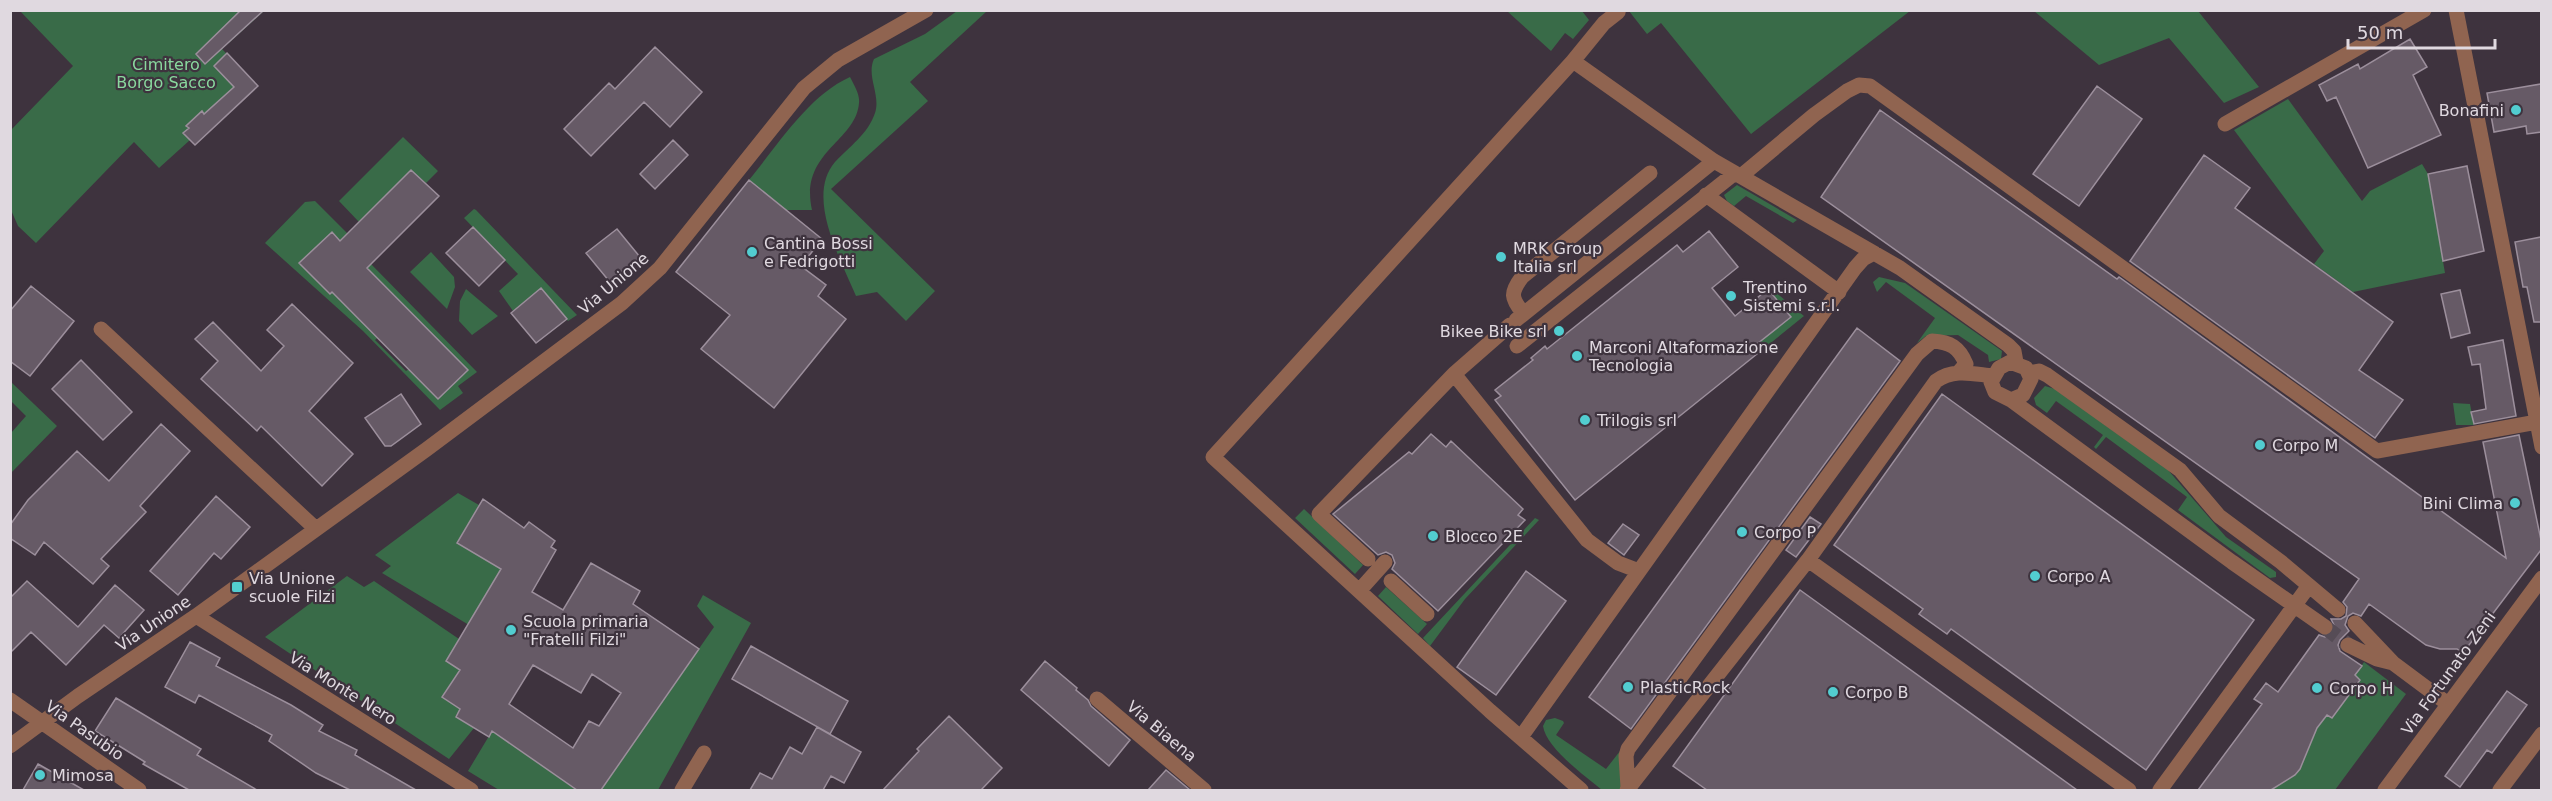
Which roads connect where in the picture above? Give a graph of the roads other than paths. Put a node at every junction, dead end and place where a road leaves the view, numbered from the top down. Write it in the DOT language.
graph roads {
  1 [pos="927,10"];
  2 [pos="1617,10"];
  3 [pos="2424,10"];
  4 [pos="2456,10"];
  5 [pos="1573,61"];
  6 [pos="2225,124"];
  7 [pos="1714,161"];
  8 [pos="1650,173"];
  9 [pos="1738,174"];
  10 [pos="1706,195"];
  11 [pos="1874,253"];
  12 [pos="1839,292"];
  13 [pos="1516,319"];
  14 [pos="101,329"];
  15 [pos="1517,346"];
  16 [pos="2016,363"];
  17 [pos="1959,372"];
  18 [pos="2030,373"];
  19 [pos="1454,374"];
  20 [pos="1993,376"];
  21 [pos="2011,400"];
  22 [pos="2537,422"];
  23 [pos="2541,447"];
  24 [pos="316,529"];
  25 [pos="1368,559"];
  26 [pos="1808,560"];
  27 [pos="1385,562"];
  28 [pos="1639,571"];
  29 [pos="2541,578"];
  30 [pos="1391,581"];
  31 [pos="1362,587"];
  32 [pos="2308,587"];
  33 [pos="1596,603"];
  34 [pos="2294,606"];
  35 [pos="2338,610"];
  36 [pos="1609,612"];
  37 [pos="1427,614"];
  38 [pos="196,616"];
  39 [pos="2355,623"];
  40 [pos="2325,627"];
  41 [pos="2348,645"];
  42 [pos="2393,663"];
  43 [pos="1097,699"];
  44 [pos="10,700"];
  45 [pos="2448,704"];
  46 [pos="44,722"];
  47 [pos="2541,734"];
  48 [pos="1521,737"];
  49 [pos="10,746"];
  50 [pos="704,753"];
  51 [pos="1627,789"];
  52 [pos="139,790"];
  53 [pos="471,790"];
  54 [pos="682,790"];
  55 [pos="1204,790"];
  56 [pos="1581,790"];
  57 [pos="2129,790"];
  58 [pos="2160,790"];
  59 [pos="2385,790"];
  60 [pos="2500,790"];
  1 -- 24 [label="street, Via Unione"];
  2 -- 5 [label="street"];
  3 -- 6 [label="street"];
  4 -- 22 [label="street"];
  5 -- 7 [label="street"];
  5 -- 31 [label="street"];
  7 -- 9 [label="street"];
  7 -- 13 [label="street"];
  8 -- 13 [label="street"];
  9 -- 10 [label="street"];
  9 -- 11 [label="street"];
  9 -- 22 [label="street"];
  10 -- 12 [label="street"];
  10 -- 15 [label="street"];
  11 -- 12 [label="street"];
  11 -- 16 [label="street"];
  12 -- 28 [label="street"];
  13 -- 19 [label="street"];
  14 -- 24 [label="street"];
  16 -- 18 [label="street"];
  16 -- 20 [label="street"];
  17 -- 20 [label="street"];
  17 -- 26 [label="street"];
  17 -- 51 [label="street"];
  18 -- 21 [label="street"];
  18 -- 32 [label="street"];
  19 -- 25 [label="street"];
  19 -- 28 [label="street"];
  20 -- 21 [label="street"];
  21 -- 34 [label="street"];
  22 -- 23 [label="street"];
  24 -- 38 [label="street, Via Unione"];
  26 -- 51 [label="street"];
  26 -- 57 [label="street"];
  27 -- 31 [label="street"];
  28 -- 36 [label="street"];
  29 -- 45 [label="street, Via Fortunato Zeni"];
  30 -- 37 [label="street"];
  31 -- 48 [label="street"];
  32 -- 34 [label="street"];
  32 -- 35 [label="street"];
  33 -- 36 [label="street"];
  34 -- 40 [label="street"];
  34 -- 58 [label="street"];
  36 -- 48 [label="street"];
  38 -- 46 [label="street, Via Unione"];
  38 -- 53 [label="street, Via Monte Nero"];
  39 -- 42 [label="street"];
  41 -- 42 [label="street"];
  42 -- 45 [label="street"];
  43 -- 55 [label="street, Via Biaena"];
  44 -- 46 [label="street, Via Pasubio"];
  45 -- 59 [label="street, Via Fortunato Zeni"];
  46 -- 49 [label="street, Via Unione"];
  46 -- 52 [label="street, Via Pasubio"];
  47 -- 60 [label="street"];
  48 -- 56 [label="street"];
  50 -- 54 [label="street"];
}
